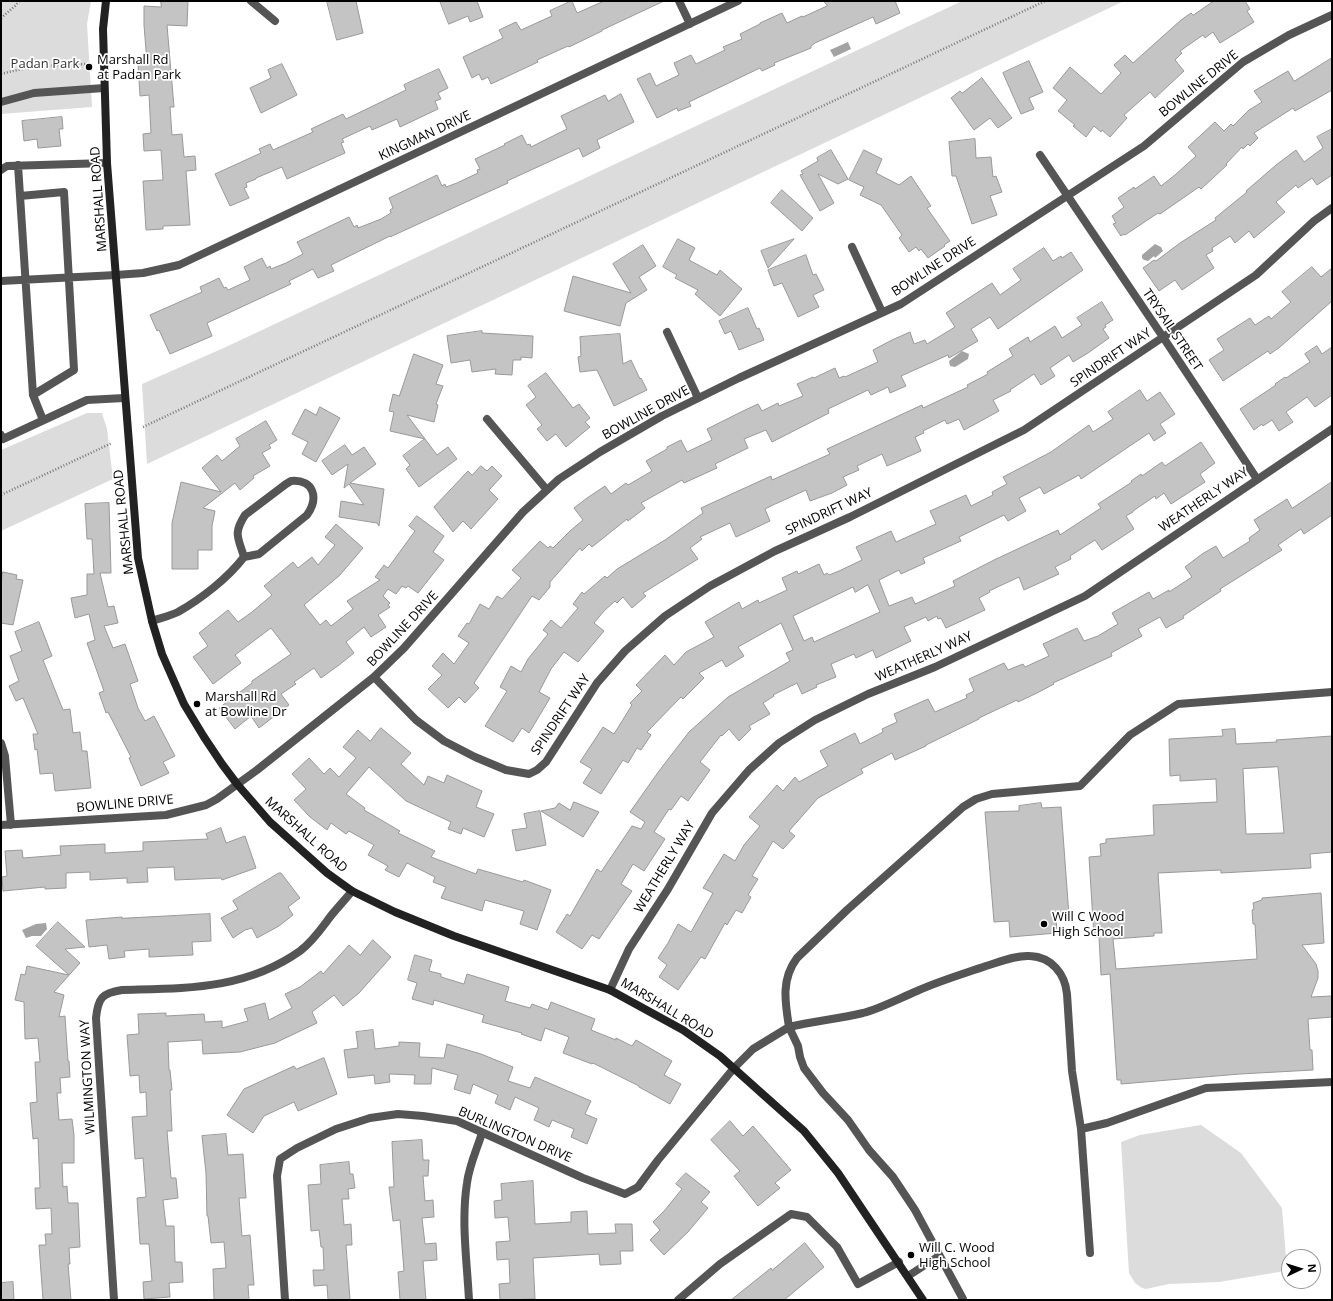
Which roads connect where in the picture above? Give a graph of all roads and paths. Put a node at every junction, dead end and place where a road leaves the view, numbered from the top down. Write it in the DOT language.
graph roads {
  1 [pos="19,1"];
  2 [pos="106,1"];
  3 [pos="251,1"];
  4 [pos="679,1"];
  5 [pos="738,1"];
  6 [pos="1045,1"];
  7 [pos="1332,15"];
  8 [pos="1,18"];
  9 [pos="275,21"];
  10 [pos="690,24"];
  11 [pos="86,64"];
  12 [pos="1,74"];
  13 [pos="104,88"];
  14 [pos="1,102"];
  15 [pos="1040,156"];
  16 [pos="107,163"];
  17 [pos="18,165"];
  18 [pos="1,170"];
  19 [pos="1067,195"];
  20 [pos="20,196"];
  21 [pos="1332,208"];
  22 [pos="852,248"];
  23 [pos="116,274"];
  24 [pos="68,277"];
  25 [pos="26,280"];
  26 [pos="1,281"];
  27 [pos="882,312"];
  28 [pos="667,332"];
  29 [pos="1163,338"];
  30 [pos="34,395"];
  31 [pos="124,398"];
  32 [pos="698,398"];
  33 [pos="487,419"];
  34 [pos="43,420"];
  35 [pos="143,428"];
  36 [pos="1332,429"];
  37 [pos="1,435"];
  38 [pos="112,443"];
  39 [pos="1257,479"];
  40 [pos="547,490"];
  41 [pos="1,494"];
  42 [pos="244,557"];
  43 [pos="152,621"];
  44 [pos="374,677"];
  45 [pos="1332,692"];
  46 [pos="1,743"];
  47 [pos="237,784"];
  48 [pos="1,825"];
  49 [pos="11,825"];
  50 [pos="352,891"];
  51 [pos="610,990"];
  52 [pos="789,1027"];
  53 [pos="734,1068"];
  54 [pos="1332,1082"];
  55 [pos="1081,1129"];
  56 [pos="482,1133"];
  57 [pos="1090,1253"];
  58 [pos="939,1256"];
  59 [pos="899,1262"];
  60 [pos="908,1276"];
  61 [pos="114,1300"];
  62 [pos="285,1300"];
  63 [pos="469,1300"];
  64 [pos="678,1300"];
  65 [pos="923,1300"];
  66 [pos="962,1300"];
  1 -- 8 [label="path"];
  2 -- 13 [label="street, MARSHALL ROAD"];
  3 -- 9 [label="street"];
  4 -- 10 [label="street"];
  5 -- 10 [label="street, KINGMAN DRIVE"];
  6 -- 35 [label="path"];
  7 -- 19 [label="street, BOWLINE DRIVE"];
  10 -- 23 [label="street, KINGMAN DRIVE"];
  11 -- 12 [label="path"];
  13 -- 14 [label="street"];
  13 -- 16 [label="street, MARSHALL ROAD"];
  15 -- 19 [label="street, TRYSAIL STREET"];
  16 -- 17 [label="street"];
  16 -- 23 [label="street, MARSHALL ROAD"];
  17 -- 18 [label="street"];
  17 -- 20 [label="street"];
  19 -- 27 [label="street, BOWLINE DRIVE"];
  19 -- 29 [label="street, TRYSAIL STREET"];
  20 -- 24 [label="street"];
  20 -- 25 [label="street"];
  21 -- 29 [label="street, SPINDRIFT WAY"];
  22 -- 27 [label="street"];
  23 -- 24 [label="street, KINGMAN DRIVE"];
  23 -- 31 [label="street, MARSHALL ROAD"];
  24 -- 25 [label="street, KINGMAN DRIVE"];
  24 -- 30 [label="street"];
  25 -- 26 [label="street, KINGMAN DRIVE"];
  25 -- 30 [label="street"];
  27 -- 32 [label="street, BOWLINE DRIVE"];
  28 -- 32 [label="street"];
  29 -- 39 [label="street, TRYSAIL STREET"];
  29 -- 44 [label="street, SPINDRIFT WAY"];
  30 -- 34 [label="street"];
  31 -- 34 [label="street"];
  31 -- 43 [label="street, MARSHALL ROAD"];
  32 -- 40 [label="street, BOWLINE DRIVE"];
  33 -- 40 [label="street"];
  34 -- 37 [label="street"];
  36 -- 39 [label="street, WEATHERLY WAY"];
  38 -- 41 [label="path"];
  39 -- 51 [label="street, WEATHERLY WAY"];
  40 -- 44 [label="street, BOWLINE DRIVE"];
  42 -- 42 [label="street"];
  42 -- 43 [label="street"];
  43 -- 47 [label="street, MARSHALL ROAD"];
  44 -- 47 [label="street, BOWLINE DRIVE"];
  45 -- 52 [label="street"];
  46 -- 49 [label="street"];
  47 -- 49 [label="street, BOWLINE DRIVE"];
  47 -- 50 [label="street, MARSHALL ROAD"];
  48 -- 49 [label="street, BOWLINE DRIVE"];
  50 -- 51 [label="street, MARSHALL ROAD"];
  50 -- 61 [label="street, WILMINGTON WAY"];
  51 -- 53 [label="street, MARSHALL ROAD"];
  52 -- 53 [label="street"];
  52 -- 55 [label="street"];
  52 -- 58 [label="street"];
  53 -- 56 [label="street, BURLINGTON DRIVE"];
  53 -- 59 [label="street, MARSHALL ROAD"];
  54 -- 55 [label="street"];
  55 -- 57 [label="street"];
  56 -- 62 [label="street, BURLINGTON DRIVE"];
  56 -- 63 [label="street"];
  58 -- 60 [label="street"];
  58 -- 66 [label="street"];
  59 -- 60 [label="street, MARSHALL ROAD"];
  59 -- 64 [label="street"];
  60 -- 65 [label="street, MARSHALL ROAD"];
}
